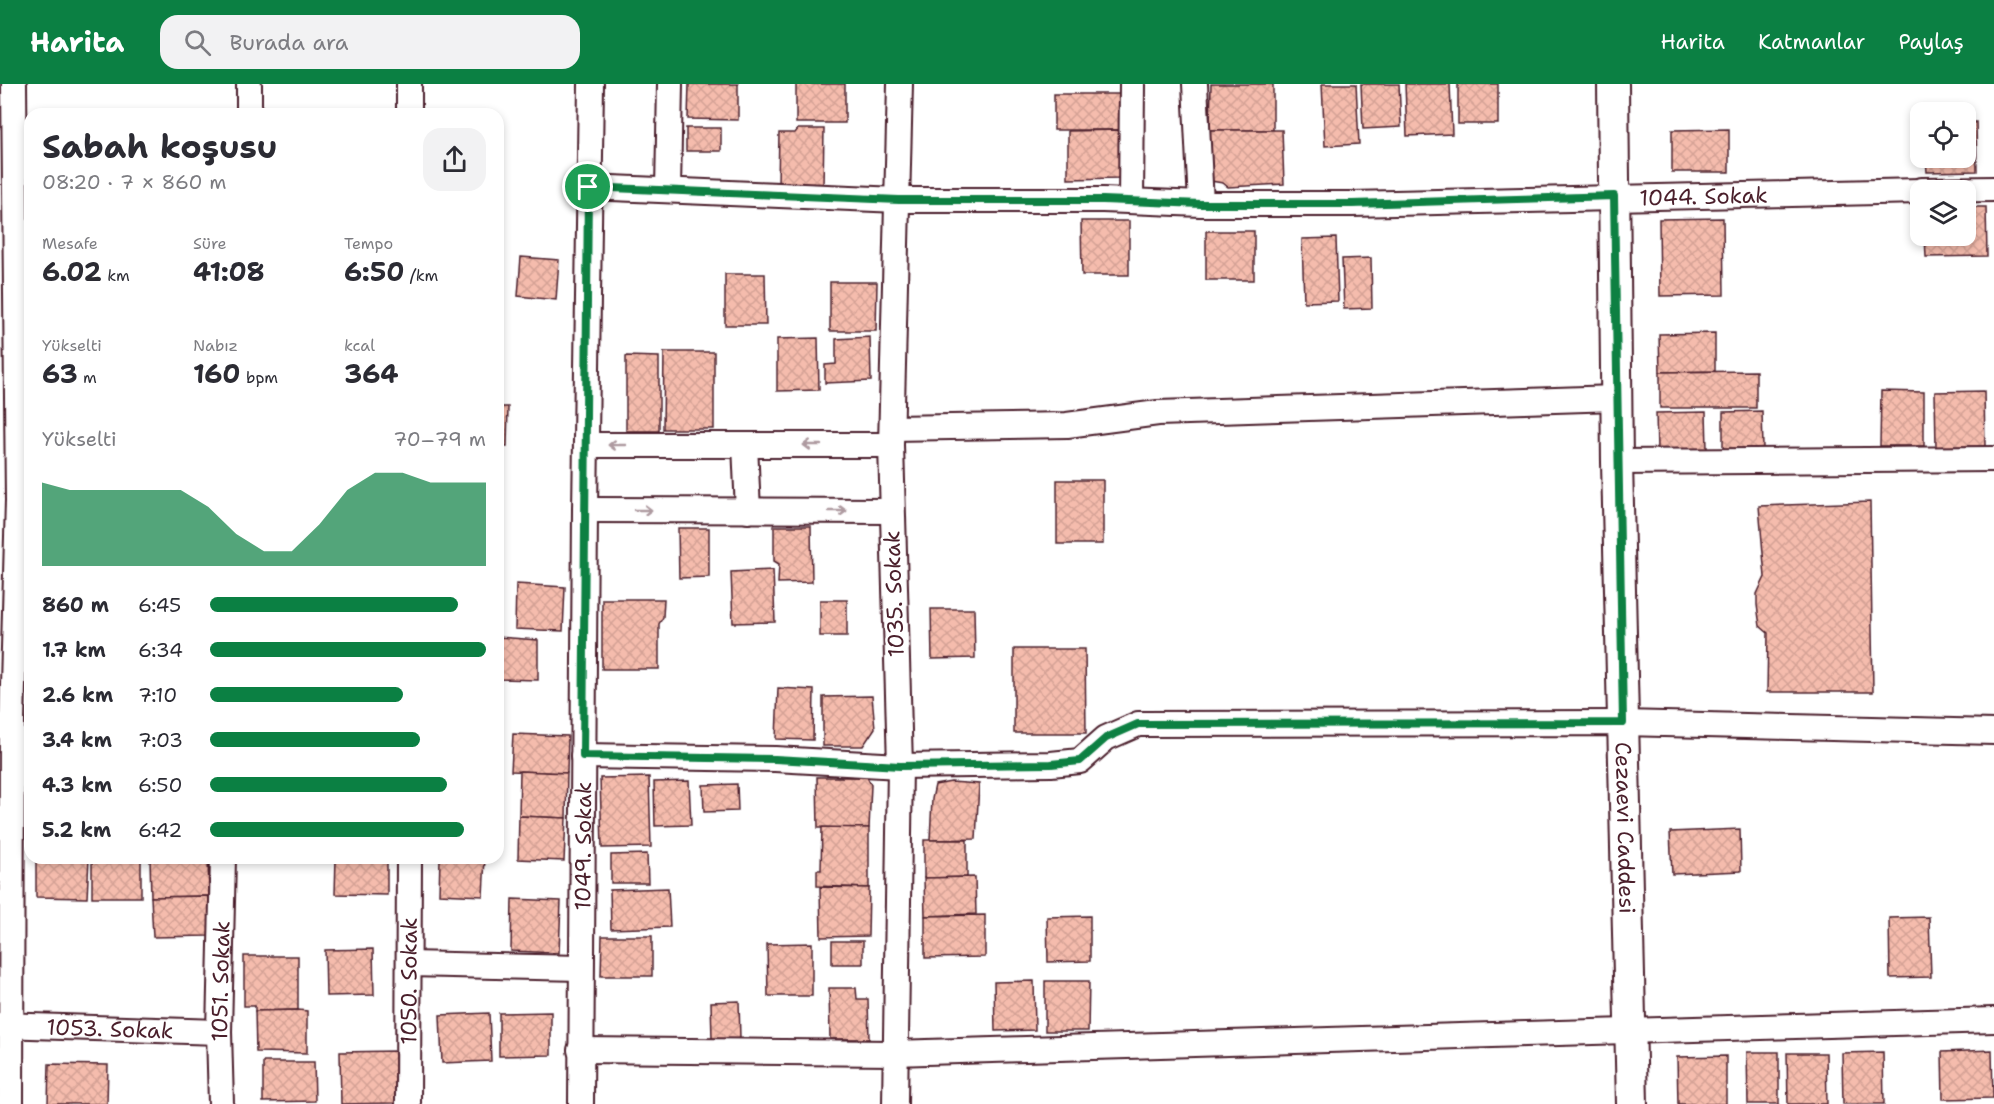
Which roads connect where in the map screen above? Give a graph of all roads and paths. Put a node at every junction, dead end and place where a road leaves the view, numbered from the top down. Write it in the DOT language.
graph roads {
  1 [pos="14,84"];
  2 [pos="249,84"];
  3 [pos="409,84"];
  4 [pos="591,84"];
  5 [pos="670,84"];
  6 [pos="900,84"];
  7 [pos="1132,84"];
  8 [pos="1195,84"];
  9 [pos="1613,84"];
  10 [pos="249,108"];
  11 [pos="409,108"];
  12 [pos="7,176"];
  13 [pos="588,187"];
  14 [pos="668,189"];
  15 [pos="1976,189"];
  16 [pos="1994,189"];
  17 [pos="1910,190"];
  18 [pos="1614,196"];
  19 [pos="899,200"];
  20 [pos="1131,201"];
  21 [pos="1201,204"];
  22 [pos="1616,398"];
  23 [pos="892,437"];
  24 [pos="587,445"];
  25 [pos="745,445"];
  26 [pos="1994,459"];
  27 [pos="1617,462"];
  28 [pos="9,500"];
  29 [pos="585,510"];
  30 [pos="748,511"];
  31 [pos="892,512"];
  32 [pos="6,722"];
  33 [pos="1623,723"];
  34 [pos="1994,732"];
  35 [pos="583,756"];
  36 [pos="900,766"];
  37 [pos="223,864"];
  38 [pos="409,864"];
  39 [pos="409,964"];
  40 [pos="581,968"];
  41 [pos="1994,1020"];
  42 [pos="6,1025"];
  43 [pos="1630,1029"];
  44 [pos="219,1032"];
  45 [pos="580,1050"];
  46 [pos="894,1053"];
  47 [pos="11,1104"];
  48 [pos="221,1104"];
  49 [pos="408,1104"];
  50 [pos="581,1104"];
  51 [pos="895,1104"];
  52 [pos="1632,1104"];
  1 -- 12 [label="street"];
  2 -- 10 [label="street"];
  3 -- 11 [label="street"];
  4 -- 13 [label="street, 1049. Sokak"];
  5 -- 14 [label="street"];
  6 -- 19 [label="street, 1035. Sokak"];
  7 -- 20 [label="street"];
  8 -- 21 [label="street"];
  9 -- 18 [label="street, Cezaevi Caddesi"];
  12 -- 28 [label="street"];
  13 -- 14 [label="street, 1044. Sokak"];
  13 -- 24 [label="street, 1049. Sokak"];
  14 -- 19 [label="street, 1044. Sokak"];
  15 -- 16 [label="street, 1044. Sokak"];
  17 -- 18 [label="street, 1044. Sokak"];
  18 -- 21 [label="street, 1044. Sokak"];
  18 -- 22 [label="street, Cezaevi Caddesi"];
  19 -- 20 [label="street, 1044. Sokak"];
  19 -- 23 [label="street, 1035. Sokak"];
  20 -- 21 [label="street, 1044. Sokak"];
  22 -- 23 [label="street"];
  22 -- 27 [label="street, Cezaevi Caddesi"];
  23 -- 25 [label="street, one-way"];
  23 -- 31 [label="street, 1035. Sokak"];
  25 -- 24 [label="street, one-way"];
  24 -- 29 [label="street, 1049. Sokak"];
  25 -- 30 [label="street"];
  26 -- 27 [label="street"];
  27 -- 33 [label="street, Cezaevi Caddesi"];
  28 -- 32 [label="street"];
  29 -- 30 [label="street, one-way"];
  29 -- 35 [label="street, 1049. Sokak"];
  30 -- 31 [label="street, one-way"];
  31 -- 36 [label="street, 1035. Sokak"];
  32 -- 42 [label="street"];
  33 -- 34 [label="street"];
  33 -- 36 [label="street"];
  33 -- 43 [label="street, Cezaevi Caddesi"];
  35 -- 36 [label="street"];
  35 -- 40 [label="street, 1049. Sokak"];
  36 -- 46 [label="street, 1035. Sokak"];
  37 -- 44 [label="street, 1051. Sokak"];
  38 -- 39 [label="street, 1050. Sokak"];
  39 -- 40 [label="street"];
  39 -- 49 [label="street, 1050. Sokak"];
  40 -- 45 [label="street, 1049. Sokak"];
  41 -- 43 [label="street"];
  42 -- 44 [label="street, 1053. Sokak"];
  42 -- 47 [label="street"];
  43 -- 46 [label="street"];
  43 -- 52 [label="street, Cezaevi Caddesi"];
  44 -- 48 [label="street, 1051. Sokak"];
  45 -- 46 [label="street"];
  45 -- 50 [label="street, 1049. Sokak"];
  46 -- 51 [label="street, 1035. Sokak"];
}
